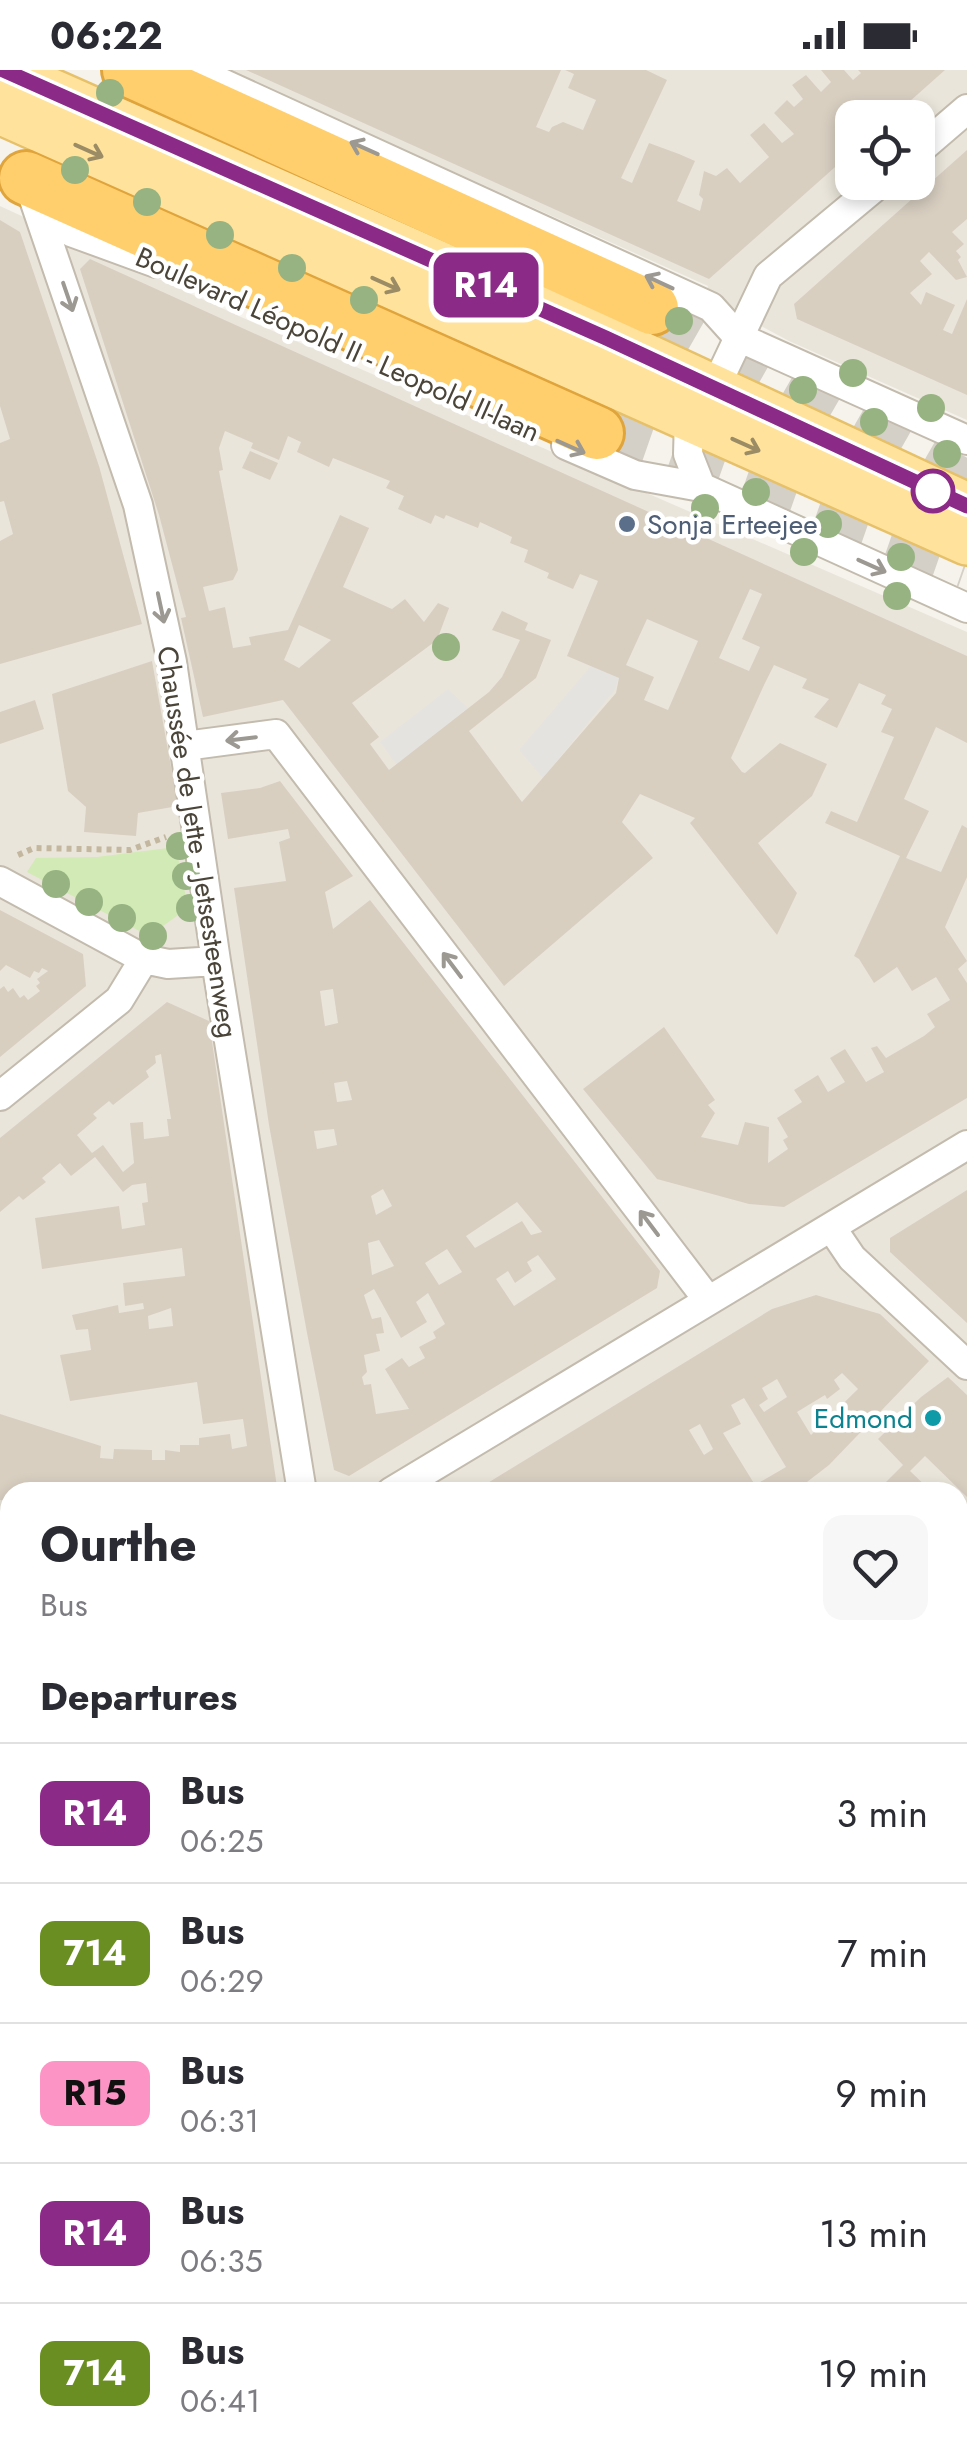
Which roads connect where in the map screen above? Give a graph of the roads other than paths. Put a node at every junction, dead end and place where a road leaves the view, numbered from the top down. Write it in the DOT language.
graph roads {
  1 [pos="2,70"];
  2 [pos="130,70"];
  3 [pos="192,70"];
  4 [pos="967,109"];
  5 [pos="0,111"];
  6 [pos="935,136"];
  7 [pos="21,183"];
  8 [pos="859,200"];
  9 [pos="652,308"];
  10 [pos="738,336"];
  11 [pos="702,405"];
  12 [pos="598,433"];
  13 [pos="967,440"];
  14 [pos="701,486"];
  15 [pos="967,506"];
  16 [pos="967,542"];
  17 [pos="967,608"];
  18 [pos="185,746"];
  19 [pos="2,882"];
  20 [pos="144,959"];
  21 [pos="216,961"];
  22 [pos="0,1096"];
  23 [pos="967,1145"];
  24 [pos="831,1227"];
  25 [pos="708,1300"];
  26 [pos="967,1365"];
  27 [pos="300,1482"];
  28 [pos="408,1482"];
  1 -- 11 [label="main road"];
  2 -- 9 [label="highway"];
  10 -- 3 [label="street, one-way"];
  4 -- 6 [label="street"];
  5 -- 11 [label="main road, one-way"];
  7 -- 12 [label="highway"];
  7 -- 14 [label="street, Boulevard Léopold II - Leopold II-laan, one-way"];
  7 -- 18 [label="street, Chaussée de Jette - Jetsesteenweg, one-way"];
  8 -- 10 [label="street"];
  10 -- 11 [label="street"];
  10 -- 13 [label="street"];
  11 -- 14 [label="street"];
  11 -- 15 [label="main road"];
  11 -- 16 [label="main road, one-way"];
  14 -- 17 [label="street, Boulevard Léopold II - Leopold II-laan, one-way"];
  18 -- 21 [label="street, Chaussée de Jette - Jetsesteenweg"];
  25 -- 18 [label="street, one-way"];
  19 -- 20 [label="street"];
  20 -- 21 [label="street"];
  20 -- 22 [label="street"];
  21 -- 27 [label="street, Chaussée de Jette - Jetsesteenweg"];
  23 -- 24 [label="street"];
  24 -- 25 [label="street"];
  24 -- 26 [label="street"];
  25 -- 28 [label="street"];
}
